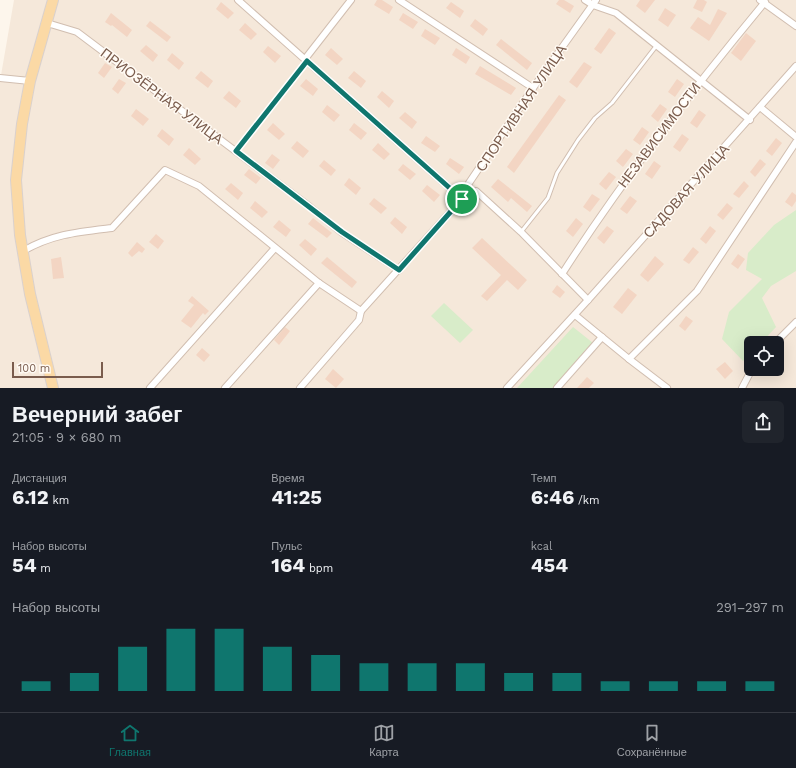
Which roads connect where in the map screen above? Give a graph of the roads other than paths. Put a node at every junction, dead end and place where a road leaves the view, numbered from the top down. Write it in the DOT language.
graph roads {
  1 [pos="53,0"];
  2 [pos="238,0"];
  3 [pos="351,0"];
  4 [pos="399,0"];
  5 [pos="585,0"];
  6 [pos="762,1"];
  7 [pos="594,2"];
  8 [pos="47,23"];
  9 [pos="796,26"];
  10 [pos="656,45"];
  11 [pos="306,60"];
  12 [pos="796,66"];
  13 [pos="0,78"];
  14 [pos="700,80"];
  15 [pos="30,81"];
  16 [pos="533,88"];
  17 [pos="760,107"];
  18 [pos="750,120"];
  19 [pos="796,137"];
  20 [pos="796,142"];
  21 [pos="236,151"];
  22 [pos="462,199"];
  23 [pos="521,232"];
  24 [pos="275,248"];
  25 [pos="23,251"];
  26 [pos="399,270"];
  27 [pos="562,274"];
  28 [pos="319,283"];
  29 [pos="588,300"];
  30 [pos="361,311"];
  31 [pos="575,315"];
  32 [pos="796,322"];
  33 [pos="782,336"];
  34 [pos="602,337"];
  35 [pos="629,359"];
  36 [pos="748,376"];
  37 [pos="53,388"];
  38 [pos="150,388"];
  39 [pos="225,388"];
  40 [pos="300,388"];
  41 [pos="507,388"];
  42 [pos="557,388"];
  43 [pos="667,388"];
  44 [pos="742,388"];
  1 -- 8 [label="main road"];
  2 -- 11 [label="street"];
  3 -- 11 [label="street"];
  4 -- 16 [label="street"];
  5 -- 7 [label="street"];
  6 -- 9 [label="street"];
  6 -- 14 [label="street, НЕЗАВИСИМОСТИ"];
  7 -- 10 [label="street"];
  7 -- 16 [label="street, СПОРТИВНАЯ УЛИЦА"];
  8 -- 15 [label="main road"];
  8 -- 21 [label="street, ПРИОЗЁРНАЯ УЛИЦА"];
  10 -- 14 [label="street"];
  10 -- 23 [label="lane"];
  11 -- 21 [label="lane"];
  11 -- 22 [label="street"];
  12 -- 17 [label="street, САДОВАЯ УЛИЦА"];
  13 -- 15 [label="street"];
  14 -- 18 [label="street"];
  14 -- 27 [label="street, НЕЗАВИСИМОСТИ"];
  15 -- 25 [label="main road"];
  16 -- 22 [label="street, СПОРТИВНАЯ УЛИЦА"];
  17 -- 18 [label="street, САДОВАЯ УЛИЦА"];
  17 -- 19 [label="street"];
  18 -- 29 [label="street, САДОВАЯ УЛИЦА"];
  20 -- 35 [label="street"];
  21 -- 26 [label="street, ПРИОЗЁРНАЯ УЛИЦА"];
  22 -- 23 [label="street"];
  22 -- 26 [label="street, СПОРТИВНАЯ УЛИЦА"];
  23 -- 27 [label="street"];
  24 -- 25 [label="street"];
  24 -- 28 [label="street"];
  24 -- 38 [label="street"];
  25 -- 37 [label="main road"];
  26 -- 30 [label="street"];
  27 -- 29 [label="street"];
  28 -- 30 [label="street"];
  28 -- 39 [label="street"];
  29 -- 31 [label="street, САДОВАЯ УЛИЦА"];
  30 -- 40 [label="street"];
  31 -- 34 [label="street"];
  31 -- 41 [label="street, САДОВАЯ УЛИЦА"];
  32 -- 33 [label="street"];
  34 -- 35 [label="street"];
  34 -- 42 [label="street"];
  35 -- 43 [label="street"];
  36 -- 44 [label="street"];
}
